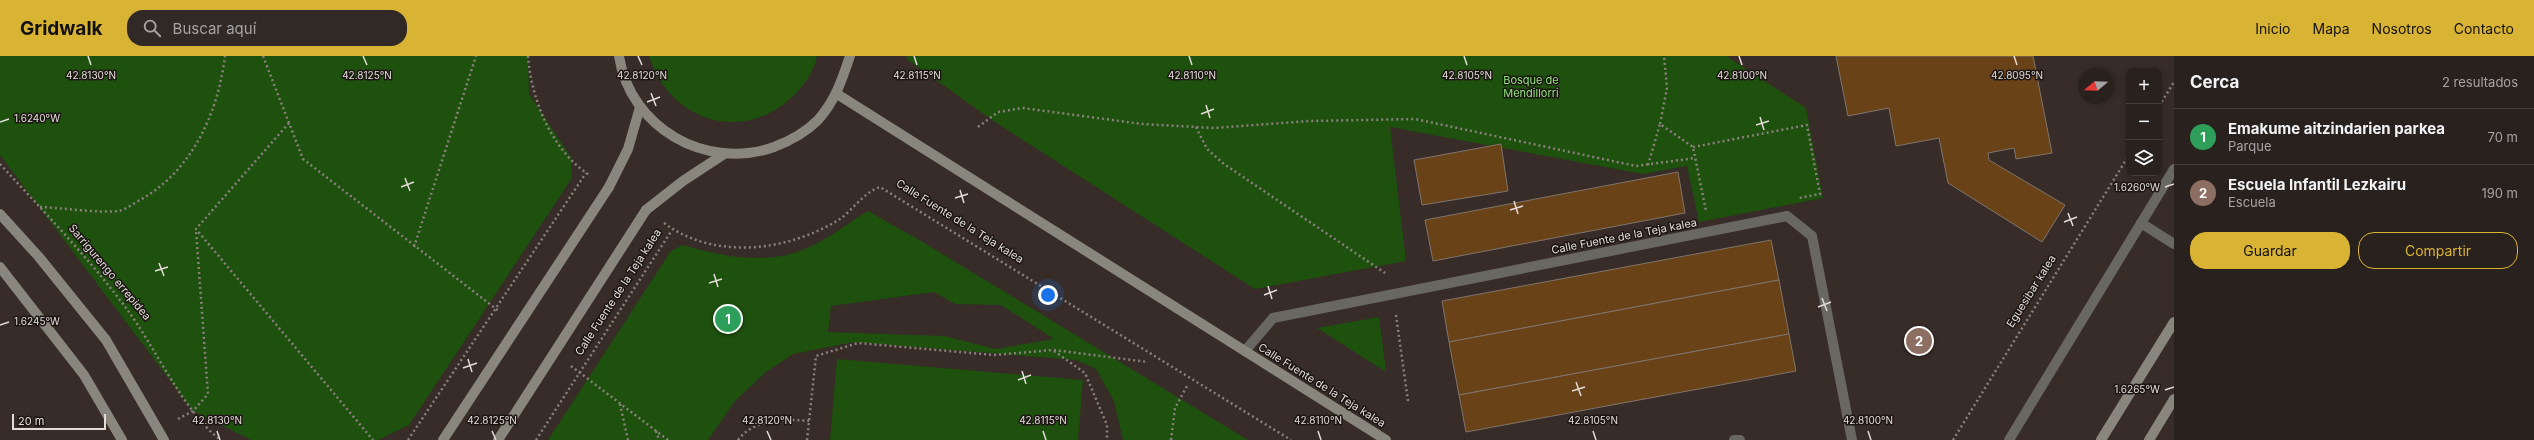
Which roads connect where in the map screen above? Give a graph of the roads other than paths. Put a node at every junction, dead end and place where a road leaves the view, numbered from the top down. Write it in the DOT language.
graph roads {
  1 [pos="619,56"];
  2 [pos="850,56"];
  3 [pos="837,94"];
  4 [pos="640,107"];
  5 [pos="724,154"];
  6 [pos="2174,169"];
  7 [pos="0,214"];
  8 [pos="2141,223"];
  9 [pos="2174,244"];
  10 [pos="0,268"];
  11 [pos="2174,322"];
  12 [pos="1245,351"];
  13 [pos="2174,399"];
  14 [pos="122,440"];
  15 [pos="164,440"];
  16 [pos="443,440"];
  17 [pos="498,440"];
  18 [pos="1386,440"];
  19 [pos="1734,440"];
  20 [pos="1740,440"];
  21 [pos="1852,440"];
  22 [pos="2009,440"];
  23 [pos="2101,440"];
  24 [pos="2149,440"];
  1 -- 4 [label="main road"];
  2 -- 3 [label="main road"];
  3 -- 5 [label="main road"];
  3 -- 12 [label="main road, Calle Fuente de la Teja kalea"];
  4 -- 5 [label="main road"];
  4 -- 16 [label="main road, bridge"];
  5 -- 17 [label="main road, Calle Fuente de la Teja kalea, bridge"];
  6 -- 8 [label="street"];
  7 -- 15 [label="main road"];
  8 -- 9 [label="street"];
  8 -- 22 [label="street"];
  10 -- 14 [label="main road"];
  11 -- 23 [label="main road"];
  12 -- 18 [label="main road, Calle Fuente de la Teja kalea"];
  12 -- 21 [label="street, Calle Fuente de la Teja kalea"];
  13 -- 24 [label="main road"];
  19 -- 20 [label="street"];
}
